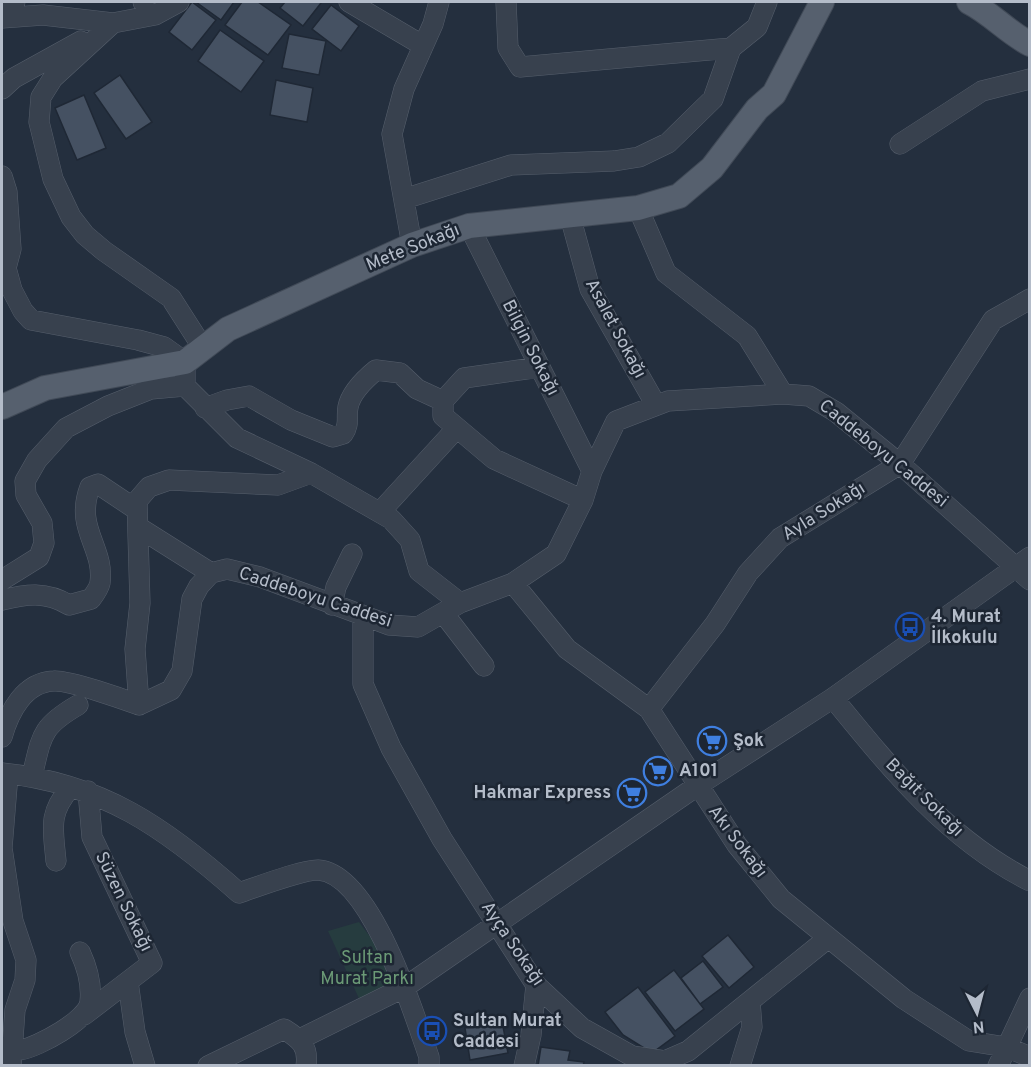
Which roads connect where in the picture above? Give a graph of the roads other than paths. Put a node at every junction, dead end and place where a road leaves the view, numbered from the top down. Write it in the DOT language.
graph roads {
  1 [pos="15,2"];
  2 [pos="179,2"];
  3 [pos="349,2"];
  4 [pos="439,2"];
  5 [pos="506,2"];
  6 [pos="767,2"];
  7 [pos="822,2"];
  8 [pos="969,2"];
  9 [pos="2,3"];
  10 [pos="2,18"];
  11 [pos="113,23"];
  12 [pos="1029,44"];
  13 [pos="422,45"];
  14 [pos="731,48"];
  15 [pos="1029,79"];
  16 [pos="2,88"];
  17 [pos="900,144"];
  18 [pos="2,176"];
  19 [pos="404,199"];
  20 [pos="638,208"];
  21 [pos="570,216"];
  22 [pos="468,226"];
  23 [pos="412,245"];
  24 [pos="1029,299"];
  25 [pos="194,355"];
  26 [pos="540,367"];
  27 [pos="185,386"];
  28 [pos="783,394"];
  29 [pos="443,401"];
  30 [pos="656,405"];
  31 [pos="2,407"];
  32 [pos="205,408"];
  33 [pos="456,429"];
  34 [pos="900,464"];
  35 [pos="592,471"];
  36 [pos="311,473"];
  37 [pos="583,500"];
  38 [pos="380,513"];
  39 [pos="138,518"];
  40 [pos="352,554"];
  41 [pos="1025,568"];
  42 [pos="211,573"];
  43 [pos="2,580"];
  44 [pos="513,583"];
  45 [pos="2,600"];
  46 [pos="332,605"];
  47 [pos="452,609"];
  48 [pos="363,616"];
  49 [pos="484,666"];
  50 [pos="833,698"];
  51 [pos="78,705"];
  52 [pos="139,705"];
  53 [pos="649,709"];
  54 [pos="2,737"];
  55 [pos="5,774"];
  56 [pos="32,776"];
  57 [pos="697,786"];
  58 [pos="79,789"];
  59 [pos="56,861"];
  60 [pos="1029,881"];
  61 [pos="7,915"];
  62 [pos="497,923"];
  63 [pos="827,939"];
  64 [pos="80,952"];
  65 [pos="128,982"];
  66 [pos="536,985"];
  67 [pos="405,987"];
  68 [pos="1029,998"];
  69 [pos="750,1001"];
  70 [pos="84,1015"];
  71 [pos="292,1034"];
  72 [pos="8,1056"];
  73 [pos="1002,1056"];
  74 [pos="1029,1058"];
  75 [pos="145,1065"];
  76 [pos="208,1065"];
  77 [pos="306,1065"];
  78 [pos="429,1065"];
  79 [pos="524,1065"];
  80 [pos="740,1065"];
  1 -- 9 [label="street"];
  2 -- 11 [label="street"];
  3 -- 13 [label="street"];
  4 -- 13 [label="street"];
  5 -- 14 [label="street"];
  6 -- 14 [label="street"];
  7 -- 20 [label="main road, Mete Sokağı"];
  8 -- 12 [label="main road"];
  10 -- 11 [label="street"];
  11 -- 16 [label="street"];
  11 -- 25 [label="street"];
  13 -- 19 [label="street"];
  14 -- 19 [label="street"];
  15 -- 17 [label="street"];
  18 -- 25 [label="street"];
  19 -- 23 [label="street"];
  20 -- 21 [label="main road, Mete Sokağı"];
  20 -- 28 [label="street"];
  21 -- 22 [label="main road, Mete Sokağı"];
  21 -- 30 [label="street, Asalet Sokağı"];
  22 -- 23 [label="main road, Mete Sokağı"];
  22 -- 26 [label="street, Bilgin Sokağı"];
  23 -- 25 [label="main road, Mete Sokağı"];
  24 -- 34 [label="street, Ayla Sokağı"];
  25 -- 27 [label="street"];
  25 -- 31 [label="main road, Mete Sokağı"];
  26 -- 29 [label="street"];
  26 -- 35 [label="street, Bilgin Sokağı"];
  27 -- 32 [label="street"];
  27 -- 43 [label="street"];
  28 -- 30 [label="street, Caddeboyu Caddesi"];
  28 -- 34 [label="street, Caddeboyu Caddesi"];
  29 -- 32 [label="street"];
  29 -- 33 [label="street"];
  30 -- 35 [label="street, Caddeboyu Caddesi"];
  32 -- 36 [label="street"];
  33 -- 37 [label="street"];
  33 -- 38 [label="street"];
  34 -- 41 [label="street, Caddeboyu Caddesi"];
  34 -- 53 [label="street, Ayla Sokağı"];
  35 -- 37 [label="street, Caddeboyu Caddesi"];
  36 -- 38 [label="street"];
  36 -- 39 [label="street"];
  37 -- 44 [label="street, Caddeboyu Caddesi"];
  38 -- 47 [label="street"];
  39 -- 42 [label="street"];
  39 -- 45 [label="street"];
  39 -- 52 [label="street"];
  40 -- 46 [label="street"];
  41 -- 50 [label="street"];
  42 -- 46 [label="street, Caddeboyu Caddesi"];
  42 -- 52 [label="street"];
  44 -- 47 [label="street, Caddeboyu Caddesi"];
  44 -- 53 [label="street, Akı Sokağı"];
  46 -- 48 [label="street, Caddeboyu Caddesi"];
  47 -- 48 [label="street, Caddeboyu Caddesi"];
  47 -- 49 [label="street"];
  48 -- 62 [label="street, Ayça Sokağı"];
  50 -- 57 [label="street"];
  50 -- 60 [label="street, Bağıt Sokağı"];
  51 -- 56 [label="street"];
  52 -- 54 [label="street"];
  53 -- 57 [label="street, Akı Sokağı"];
  55 -- 56 [label="street"];
  55 -- 61 [label="street"];
  56 -- 58 [label="street"];
  57 -- 62 [label="street"];
  57 -- 63 [label="street, Akı Sokağı"];
  58 -- 59 [label="street"];
  58 -- 65 [label="street, Süzen Sokağı"];
  58 -- 67 [label="street"];
  61 -- 72 [label="street"];
  62 -- 66 [label="street, Ayça Sokağı"];
  62 -- 67 [label="street"];
  63 -- 69 [label="street, Ayça Sokağı"];
  63 -- 73 [label="street, Akı Sokağı"];
  64 -- 70 [label="street"];
  65 -- 70 [label="street, Süzen Sokağı"];
  65 -- 75 [label="street"];
  66 -- 69 [label="street, Ayça Sokağı"];
  66 -- 79 [label="street"];
  67 -- 71 [label="street"];
  67 -- 78 [label="street"];
  68 -- 73 [label="street"];
  69 -- 80 [label="street"];
  70 -- 72 [label="street, Süzen Sokağı"];
  71 -- 76 [label="street"];
  71 -- 77 [label="street"];
  73 -- 74 [label="street, Akı Sokağı"];
}
